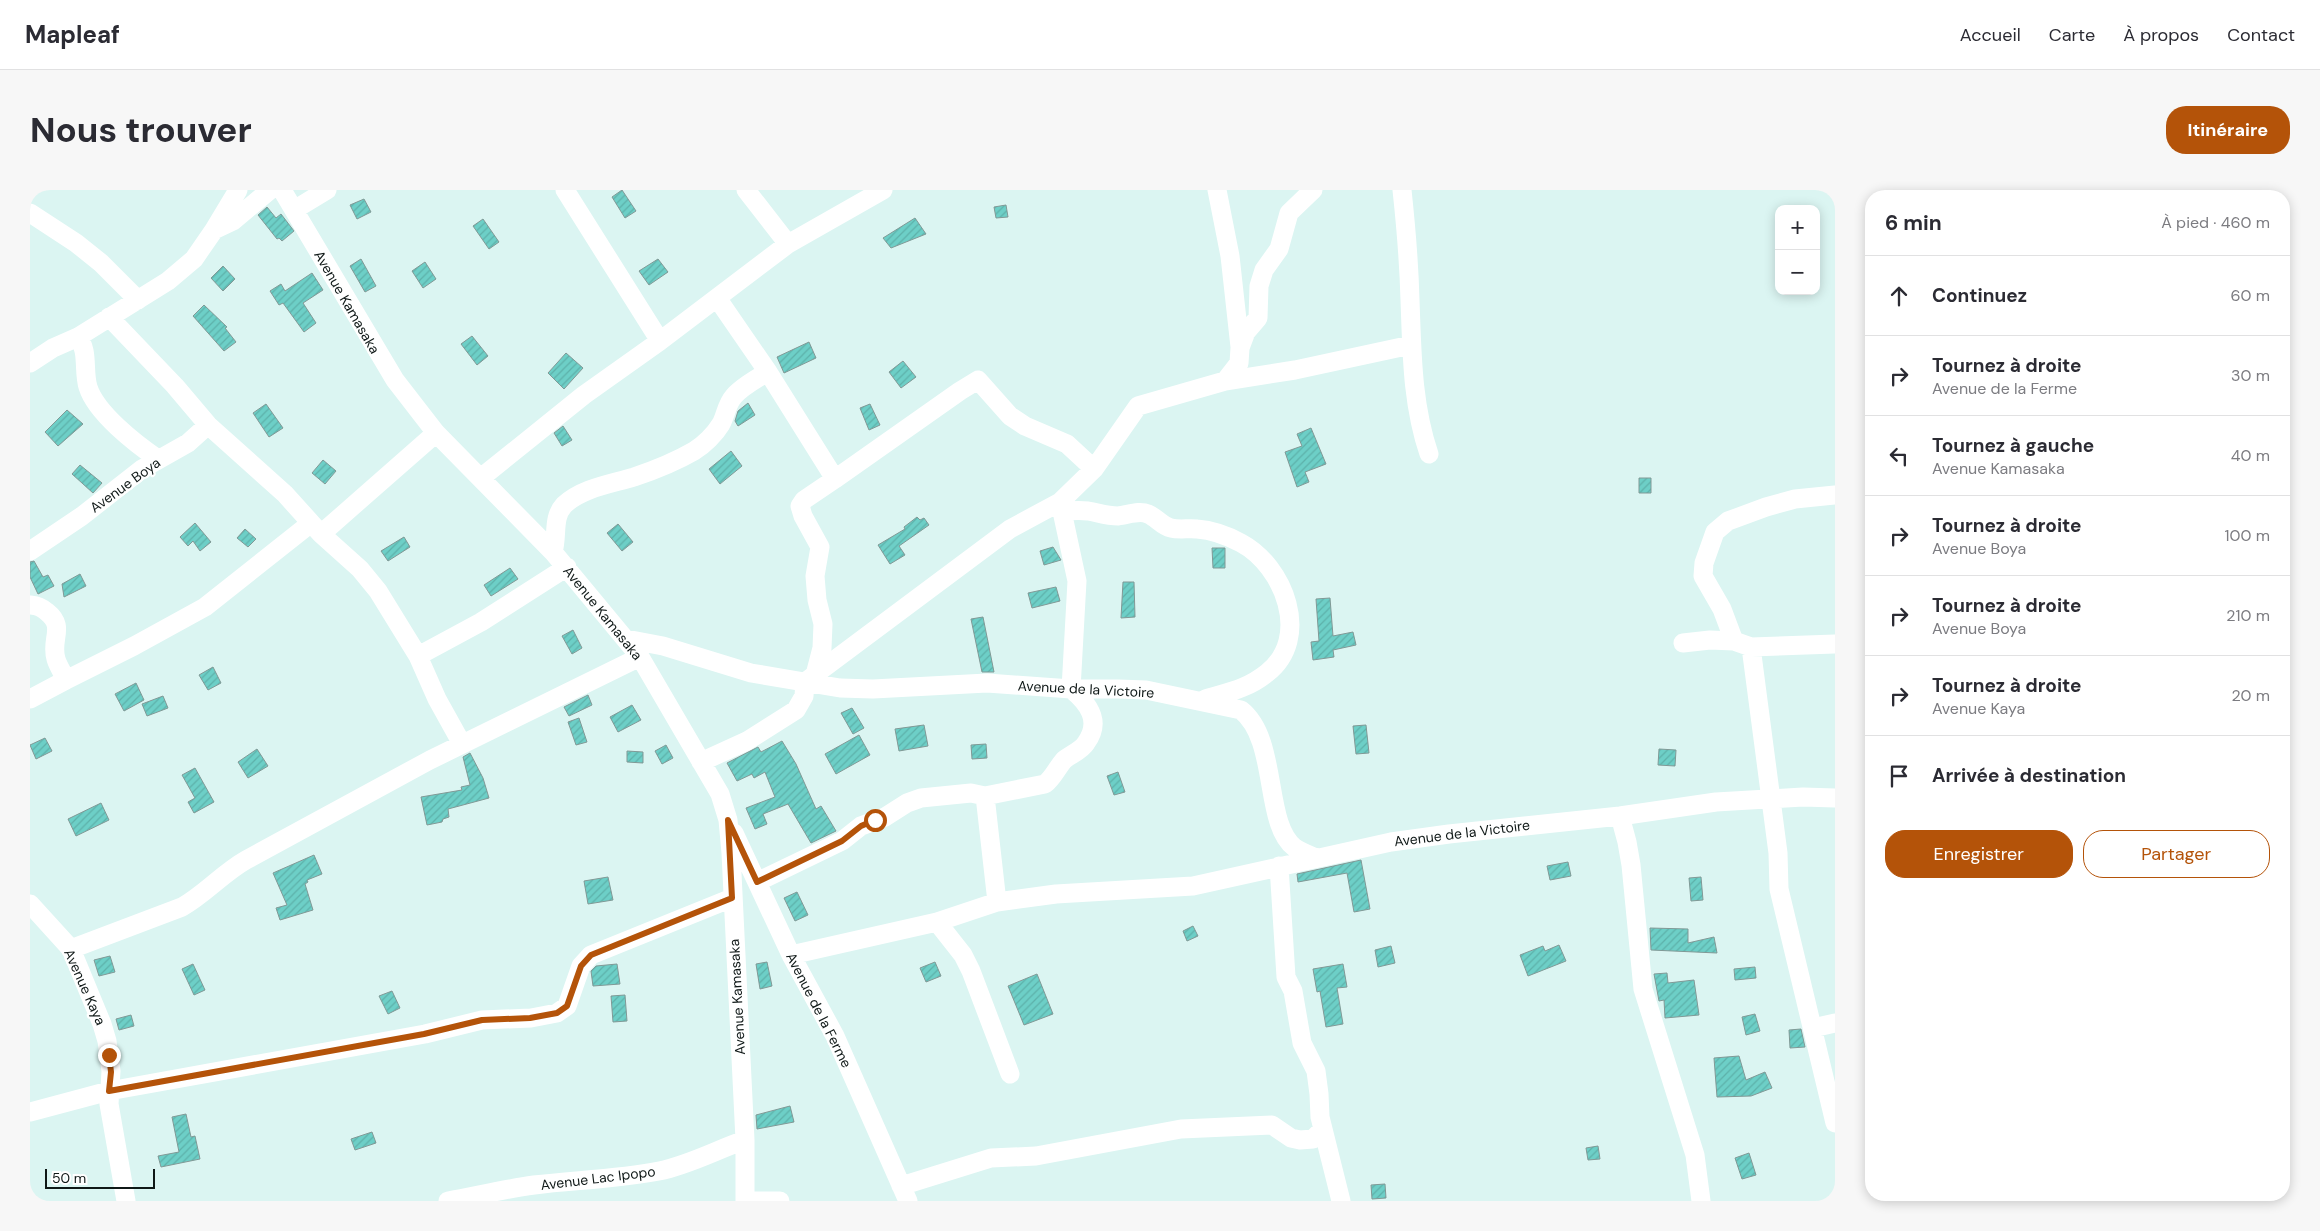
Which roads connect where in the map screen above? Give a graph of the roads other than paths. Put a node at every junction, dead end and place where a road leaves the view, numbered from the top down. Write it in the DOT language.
graph roads {
  1 [pos="238,190"];
  2 [pos="270,190"];
  3 [pos="282,190"];
  4 [pos="327,190"];
  5 [pos="565,190"];
  6 [pos="746,190"];
  7 [pos="1217,190"];
  8 [pos="1313,190"];
  9 [pos="1402,190"];
  10 [pos="880,191"];
  11 [pos="294,210"];
  12 [pos="30,213"];
  13 [pos="214,230"];
  14 [pos="788,244"];
  15 [pos="717,298"];
  16 [pos="138,300"];
  17 [pos="109,318"];
  18 [pos="78,337"];
  19 [pos="660,341"];
  20 [pos="1411,345"];
  21 [pos="1240,348"];
  22 [pos="30,363"];
  23 [pos="768,372"];
  24 [pos="1226,380"];
  25 [pos="208,425"];
  26 [pos="436,433"];
  27 [pos="1429,454"];
  28 [pos="158,459"];
  29 [pos="1094,469"];
  30 [pos="482,477"];
  31 [pos="835,479"];
  32 [pos="1835,495"];
  33 [pos="1061,507"];
  34 [pos="316,528"];
  35 [pos="35,548"];
  36 [pos="554,552"];
  37 [pos="567,567"];
  38 [pos="30,605"];
  39 [pos="626,639"];
  40 [pos="1683,643"];
  41 [pos="1742,644"];
  42 [pos="1835,644"];
  43 [pos="418,656"];
  44 [pos="640,657"];
  45 [pos="810,679"];
  46 [pos="66,680"];
  47 [pos="1071,689"];
  48 [pos="30,699"];
  49 [pos="1198,701"];
  50 [pos="462,744"];
  51 [pos="702,762"];
  52 [pos="985,796"];
  53 [pos="1835,798"];
  54 [pos="1770,800"];
  55 [pos="1620,816"];
  56 [pos="728,820"];
  57 [pos="1316,858"];
  58 [pos="1279,866"];
  59 [pos="757,882"];
  60 [pos="732,898"];
  61 [pos="997,902"];
  62 [pos="33,912"];
  63 [pos="937,922"];
  64 [pos="71,949"];
  65 [pos="791,955"];
  66 [pos="1835,1023"];
  67 [pos="1813,1028"];
  68 [pos="1010,1074"];
  69 [pos="109,1091"];
  70 [pos="30,1112"];
  71 [pos="1835,1123"];
  72 [pos="1323,1129"];
  73 [pos="745,1140"];
  74 [pos="904,1194"];
  75 [pos="126,1201"];
  76 [pos="448,1201"];
  77 [pos="745,1201"];
  78 [pos="780,1201"];
  79 [pos="1341,1201"];
  80 [pos="1701,1201"];
  1 -- 13 [label="street"];
  2 -- 13 [label="street"];
  3 -- 11 [label="street, Avenue Kamasaka"];
  4 -- 11 [label="street"];
  5 -- 19 [label="street"];
  6 -- 14 [label="street"];
  7 -- 21 [label="street"];
  8 -- 21 [label="street"];
  9 -- 20 [label="street"];
  10 -- 14 [label="street"];
  11 -- 26 [label="street, Avenue Kamasaka"];
  12 -- 16 [label="street"];
  13 -- 16 [label="street"];
  14 -- 15 [label="street"];
  15 -- 19 [label="street"];
  15 -- 23 [label="street"];
  16 -- 17 [label="street"];
  17 -- 18 [label="street"];
  17 -- 25 [label="street"];
  18 -- 22 [label="street"];
  18 -- 28 [label="street"];
  19 -- 30 [label="street"];
  20 -- 24 [label="street"];
  20 -- 27 [label="street"];
  21 -- 24 [label="street"];
  23 -- 31 [label="street"];
  23 -- 36 [label="street"];
  24 -- 29 [label="street"];
  25 -- 28 [label="street, Avenue Boya"];
  25 -- 34 [label="street"];
  26 -- 30 [label="street, Avenue Kamasaka"];
  26 -- 34 [label="street"];
  28 -- 35 [label="street, Avenue Boya"];
  29 -- 31 [label="street"];
  29 -- 33 [label="street"];
  30 -- 36 [label="street, Avenue Kamasaka"];
  31 -- 45 [label="street"];
  32 -- 41 [label="street"];
  33 -- 45 [label="street"];
  33 -- 47 [label="street"];
  33 -- 49 [label="street"];
  34 -- 43 [label="street"];
  34 -- 46 [label="street"];
  36 -- 37 [label="street, Avenue Kamasaka"];
  37 -- 39 [label="street, Avenue Kamasaka"];
  37 -- 43 [label="street"];
  38 -- 46 [label="street"];
  39 -- 44 [label="street, Avenue Kamasaka"];
  39 -- 45 [label="street, Avenue de la Victoire"];
  40 -- 41 [label="street"];
  41 -- 42 [label="street"];
  41 -- 54 [label="street"];
  43 -- 50 [label="street"];
  44 -- 50 [label="street"];
  44 -- 51 [label="street, Avenue Kamasaka"];
  45 -- 47 [label="street, Avenue de la Victoire"];
  45 -- 51 [label="street"];
  46 -- 48 [label="street"];
  47 -- 49 [label="street, Avenue de la Victoire"];
  47 -- 52 [label="street"];
  49 -- 57 [label="street, Avenue de la Victoire"];
  50 -- 64 [label="street"];
  51 -- 56 [label="street, Avenue Kamasaka"];
  52 -- 59 [label="street"];
  52 -- 61 [label="street"];
  53 -- 54 [label="street, Avenue de la Victoire"];
  54 -- 55 [label="street, Avenue de la Victoire"];
  54 -- 67 [label="street"];
  55 -- 57 [label="street, Avenue de la Victoire"];
  55 -- 80 [label="street"];
  56 -- 59 [label="street, Avenue de la Ferme"];
  56 -- 60 [label="street, Avenue Kamasaka"];
  57 -- 58 [label="street"];
  58 -- 61 [label="street"];
  58 -- 72 [label="street"];
  59 -- 65 [label="street, Avenue de la Ferme"];
  60 -- 69 [label="street"];
  60 -- 73 [label="street, Avenue Kamasaka"];
  61 -- 63 [label="street"];
  62 -- 64 [label="street, Avenue Kaya"];
  63 -- 65 [label="street"];
  63 -- 68 [label="street"];
  64 -- 69 [label="street, Avenue Kaya"];
  65 -- 74 [label="street, Avenue de la Ferme"];
  66 -- 67 [label="street"];
  67 -- 71 [label="street"];
  69 -- 70 [label="street"];
  69 -- 75 [label="street, Avenue Kaya"];
  72 -- 74 [label="street"];
  72 -- 79 [label="street"];
  73 -- 76 [label="street, Avenue Lac Ipopo"];
  73 -- 77 [label="street, Avenue Kamasaka"];
  77 -- 78 [label="street"];
}
